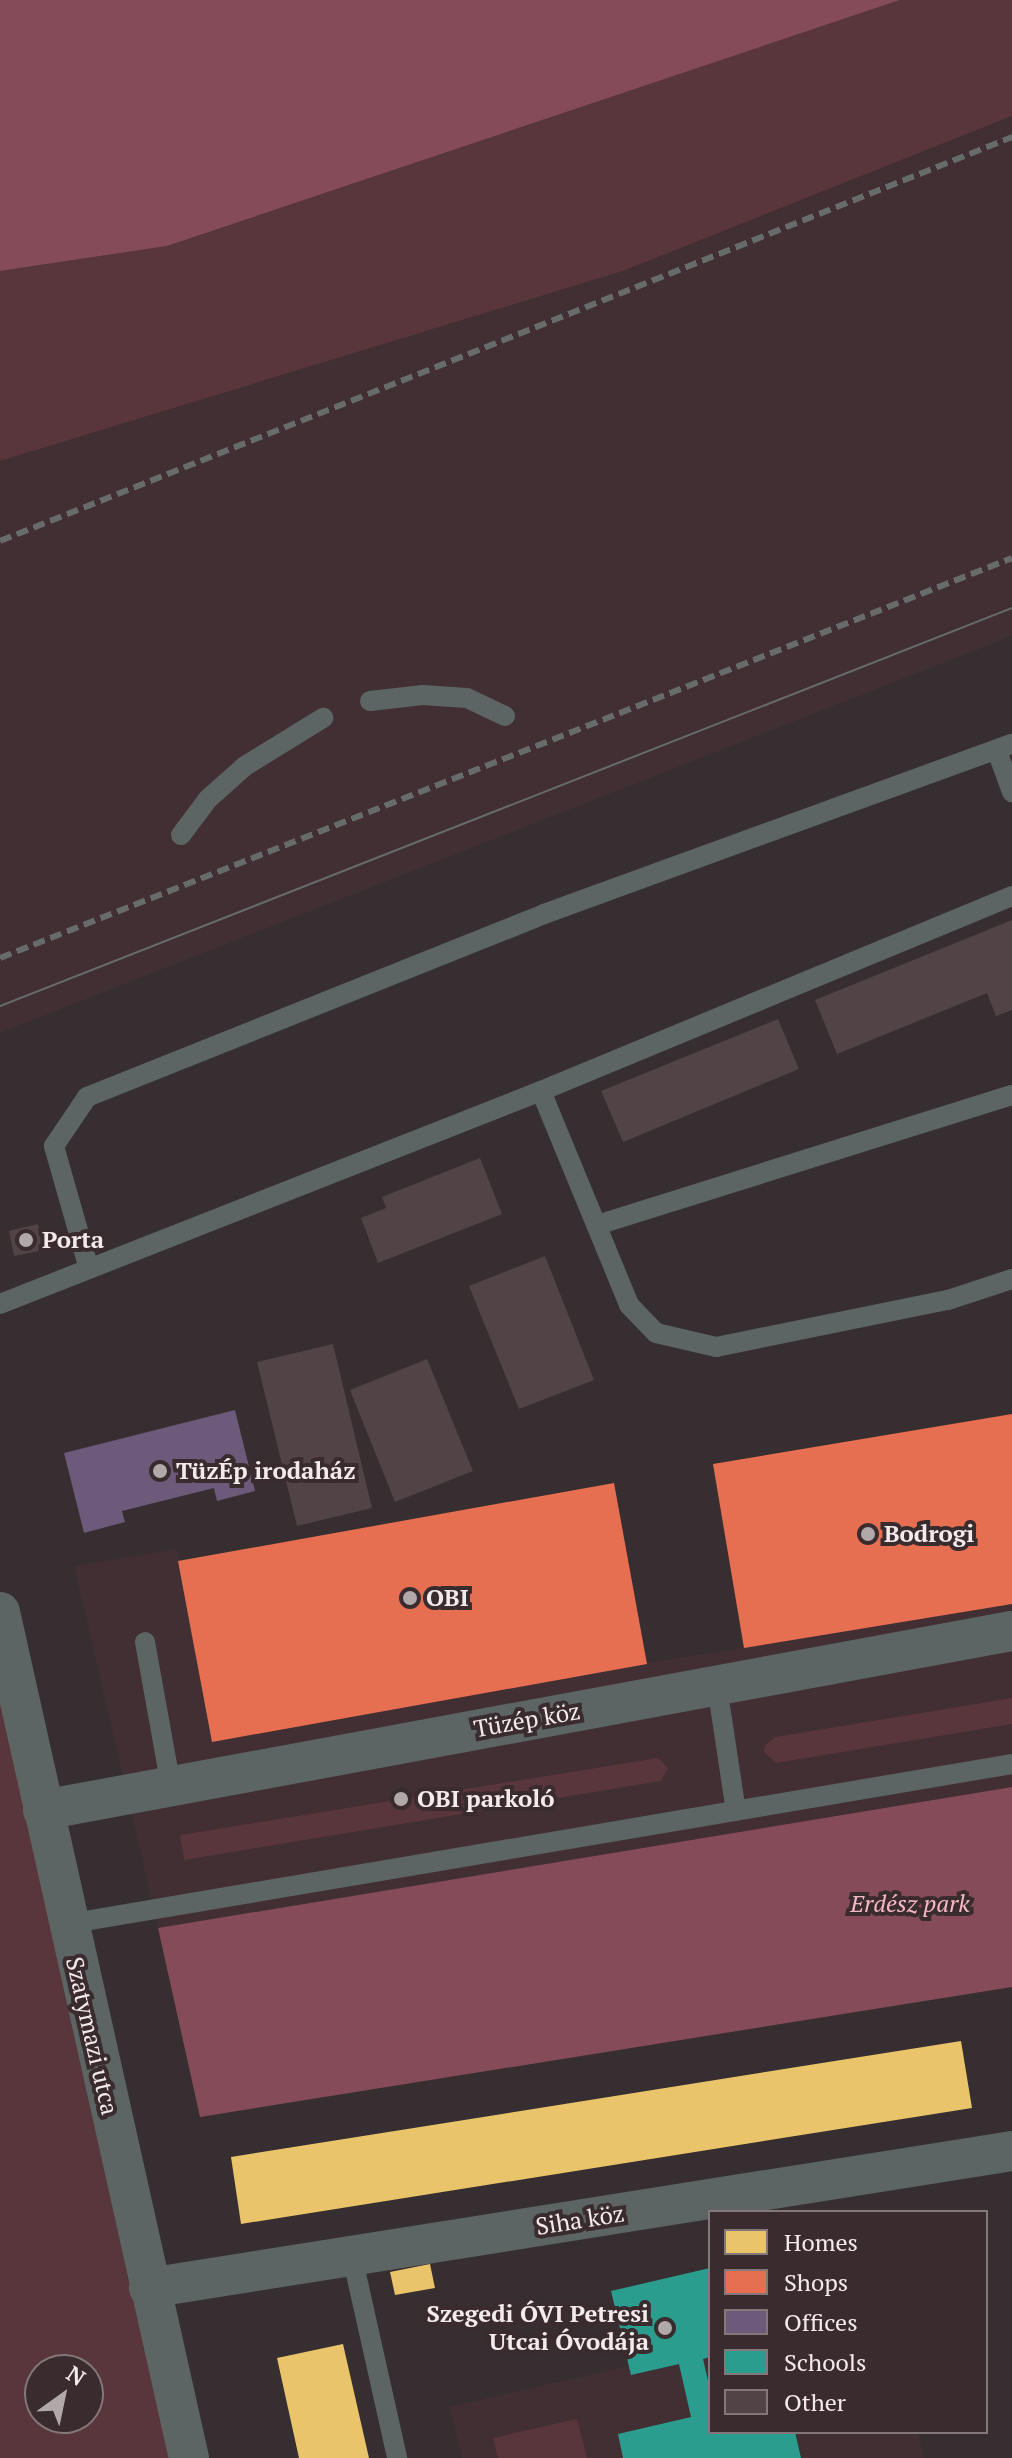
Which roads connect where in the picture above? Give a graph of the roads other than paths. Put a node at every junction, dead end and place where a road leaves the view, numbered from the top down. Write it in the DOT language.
graph roads {
  1 [pos="370,701"];
  2 [pos="505,716"];
  3 [pos="323,718"];
  4 [pos="1004,747"];
  5 [pos="1012,792"];
  6 [pos="181,835"];
  7 [pos="1012,896"];
  8 [pos="541,1091"];
  9 [pos="1012,1095"];
  10 [pos="597,1225"];
  11 [pos="89,1269"];
  12 [pos="1012,1279"];
  13 [pos="0,1304"];
  14 [pos="0,1612"];
  15 [pos="1012,1631"];
  16 [pos="145,1642"];
  17 [pos="717,1686"];
  18 [pos="1012,1764"];
  19 [pos="171,1786"];
  20 [pos="43,1810"];
  21 [pos="736,1811"];
  22 [pos="67,1924"];
  23 [pos="1012,2151"];
  24 [pos="352,2256"];
  25 [pos="149,2288"];
  26 [pos="189,2458"];
  27 [pos="397,2458"];
  1 -- 2 [label="lane"];
  3 -- 6 [label="lane"];
  4 -- 5 [label="lane"];
  4 -- 11 [label="lane"];
  7 -- 8 [label="lane"];
  8 -- 10 [label="lane"];
  8 -- 11 [label="lane"];
  9 -- 10 [label="lane"];
  10 -- 12 [label="lane"];
  11 -- 13 [label="lane"];
  14 -- 20 [label="street, Szatymazi utca"];
  15 -- 17 [label="street, Tüzép köz"];
  16 -- 19 [label="lane"];
  17 -- 19 [label="street, Tüzép köz"];
  17 -- 21 [label="lane"];
  18 -- 21 [label="lane"];
  19 -- 20 [label="street, Tüzép köz"];
  20 -- 22 [label="street, Szatymazi utca"];
  21 -- 22 [label="lane"];
  22 -- 25 [label="street, Szatymazi utca"];
  23 -- 24 [label="street, Siha köz"];
  24 -- 25 [label="street, Siha köz"];
  24 -- 27 [label="lane"];
  25 -- 26 [label="street, Szatymazi utca"];
}
